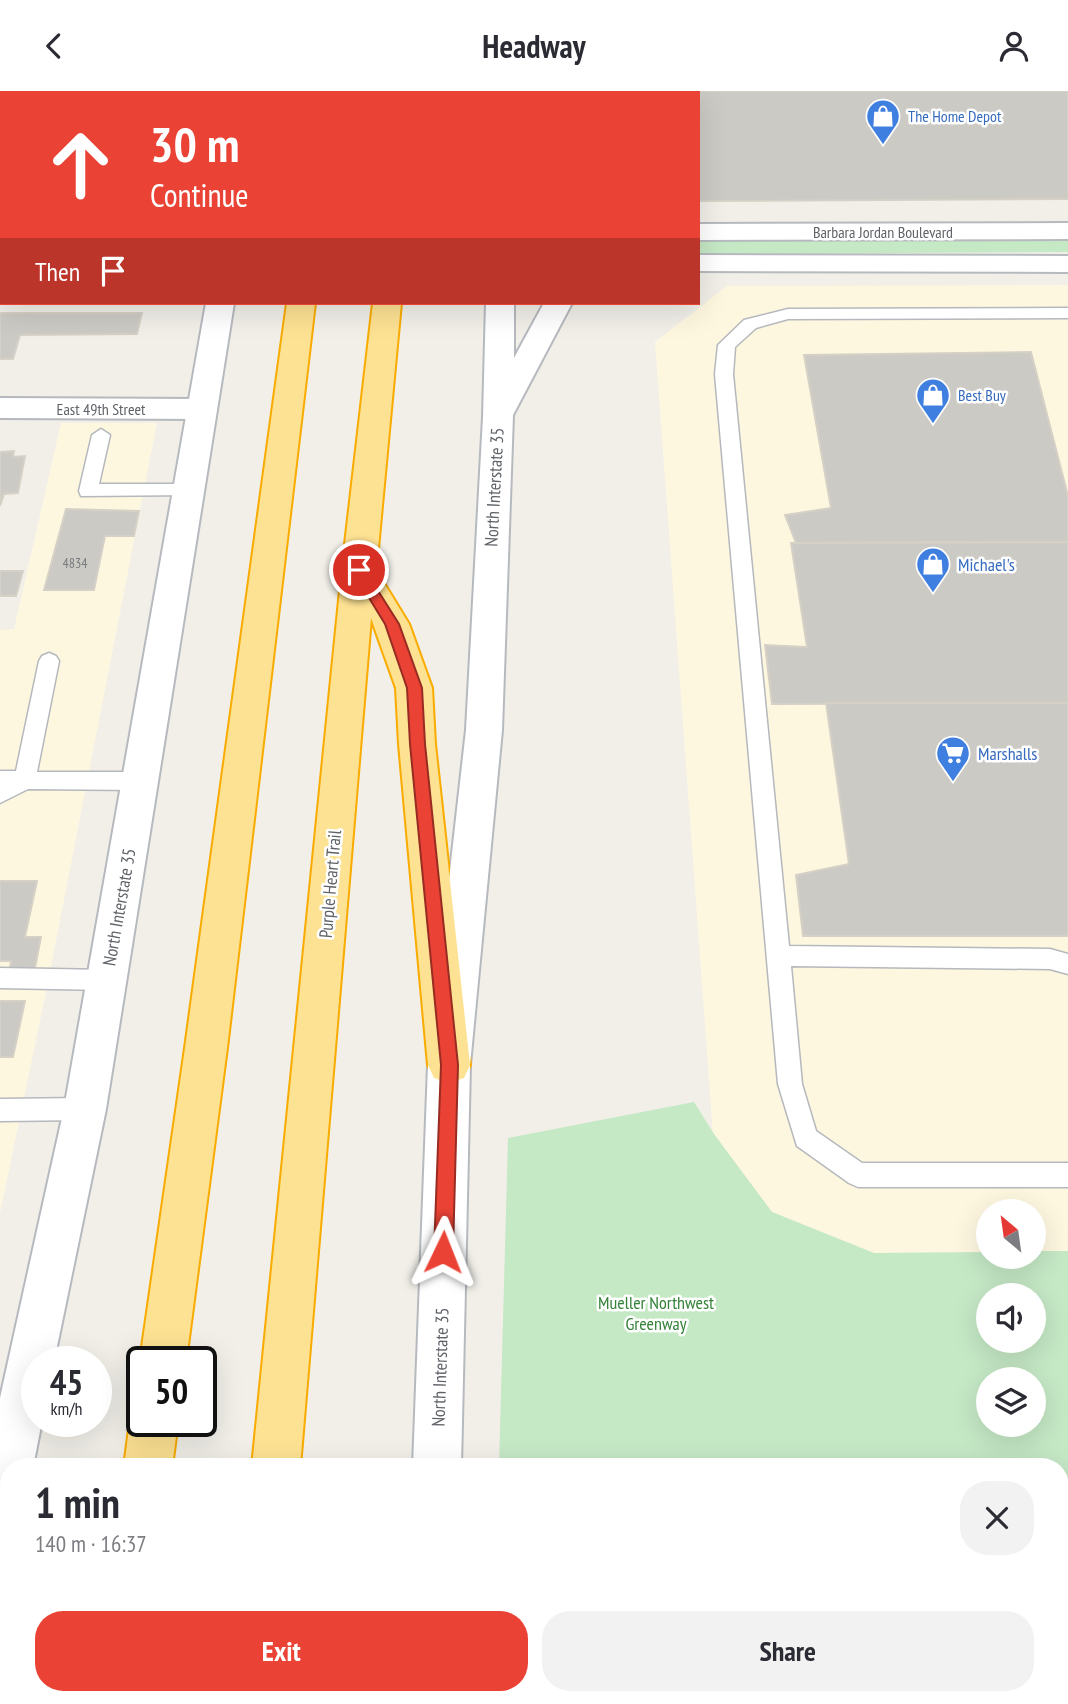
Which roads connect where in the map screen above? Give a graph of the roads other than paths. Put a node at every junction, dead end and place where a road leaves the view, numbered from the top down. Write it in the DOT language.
graph roads {
  1 [pos="1068,231"];
  2 [pos="700,232"];
  3 [pos="700,263"];
  4 [pos="1067,266"];
  5 [pos="220,305"];
  6 [pos="301,305"];
  7 [pos="387,305"];
  8 [pos="500,305"];
  9 [pos="557,305"];
  10 [pos="1068,313"];
  11 [pos="0,408"];
  12 [pos="202,409"];
  13 [pos="498,417"];
  14 [pos="101,435"];
  15 [pos="188,490"];
  16 [pos="359,570"];
  17 [pos="49,661"];
  18 [pos="0,779"];
  19 [pos="25,780"];
  20 [pos="140,781"];
  21 [pos="0,794"];
  22 [pos="778,956"];
  23 [pos="1068,964"];
  24 [pos="0,978"];
  25 [pos="106,980"];
  26 [pos="449,1065"];
  27 [pos="85,1109"];
  28 [pos="0,1110"];
  29 [pos="1068,1175"];
  30 [pos="165,1346"];
  31 [pos="153,1437"];
  32 [pos="10,1458"];
  33 [pos="149,1458"];
  34 [pos="277,1458"];
  35 [pos="437,1458"];
  1 -- 2 [label="main road, Barbara Jordan Boulevard"];
  3 -- 4 [label="main road, Barbara Jordan Boulevard"];
  5 -- 12 [label="main road, North Interstate 35"];
  6 -- 30 [label="highway"];
  7 -- 16 [label="highway, Purple Heart Trail"];
  8 -- 13 [label="main road, North Interstate 35"];
  9 -- 13 [label="main road"];
  10 -- 22 [label="lane"];
  11 -- 12 [label="main road, East 49th Street"];
  12 -- 15 [label="main road, North Interstate 35"];
  13 -- 26 [label="main road, North Interstate 35"];
  14 -- 15 [label="lane"];
  15 -- 20 [label="main road, North Interstate 35"];
  16 -- 26 [label="highway"];
  16 -- 34 [label="highway, Purple Heart Trail"];
  17 -- 19 [label="lane"];
  18 -- 19 [label="lane"];
  19 -- 20 [label="lane"];
  19 -- 21 [label="lane"];
  20 -- 25 [label="main road, North Interstate 35"];
  22 -- 23 [label="lane"];
  22 -- 29 [label="lane"];
  24 -- 25 [label="lane"];
  25 -- 27 [label="main road, North Interstate 35"];
  26 -- 35 [label="main road, North Interstate 35"];
  27 -- 28 [label="lane"];
  27 -- 32 [label="main road, North Interstate 35"];
  31 -- 33 [label="highway"];
}
